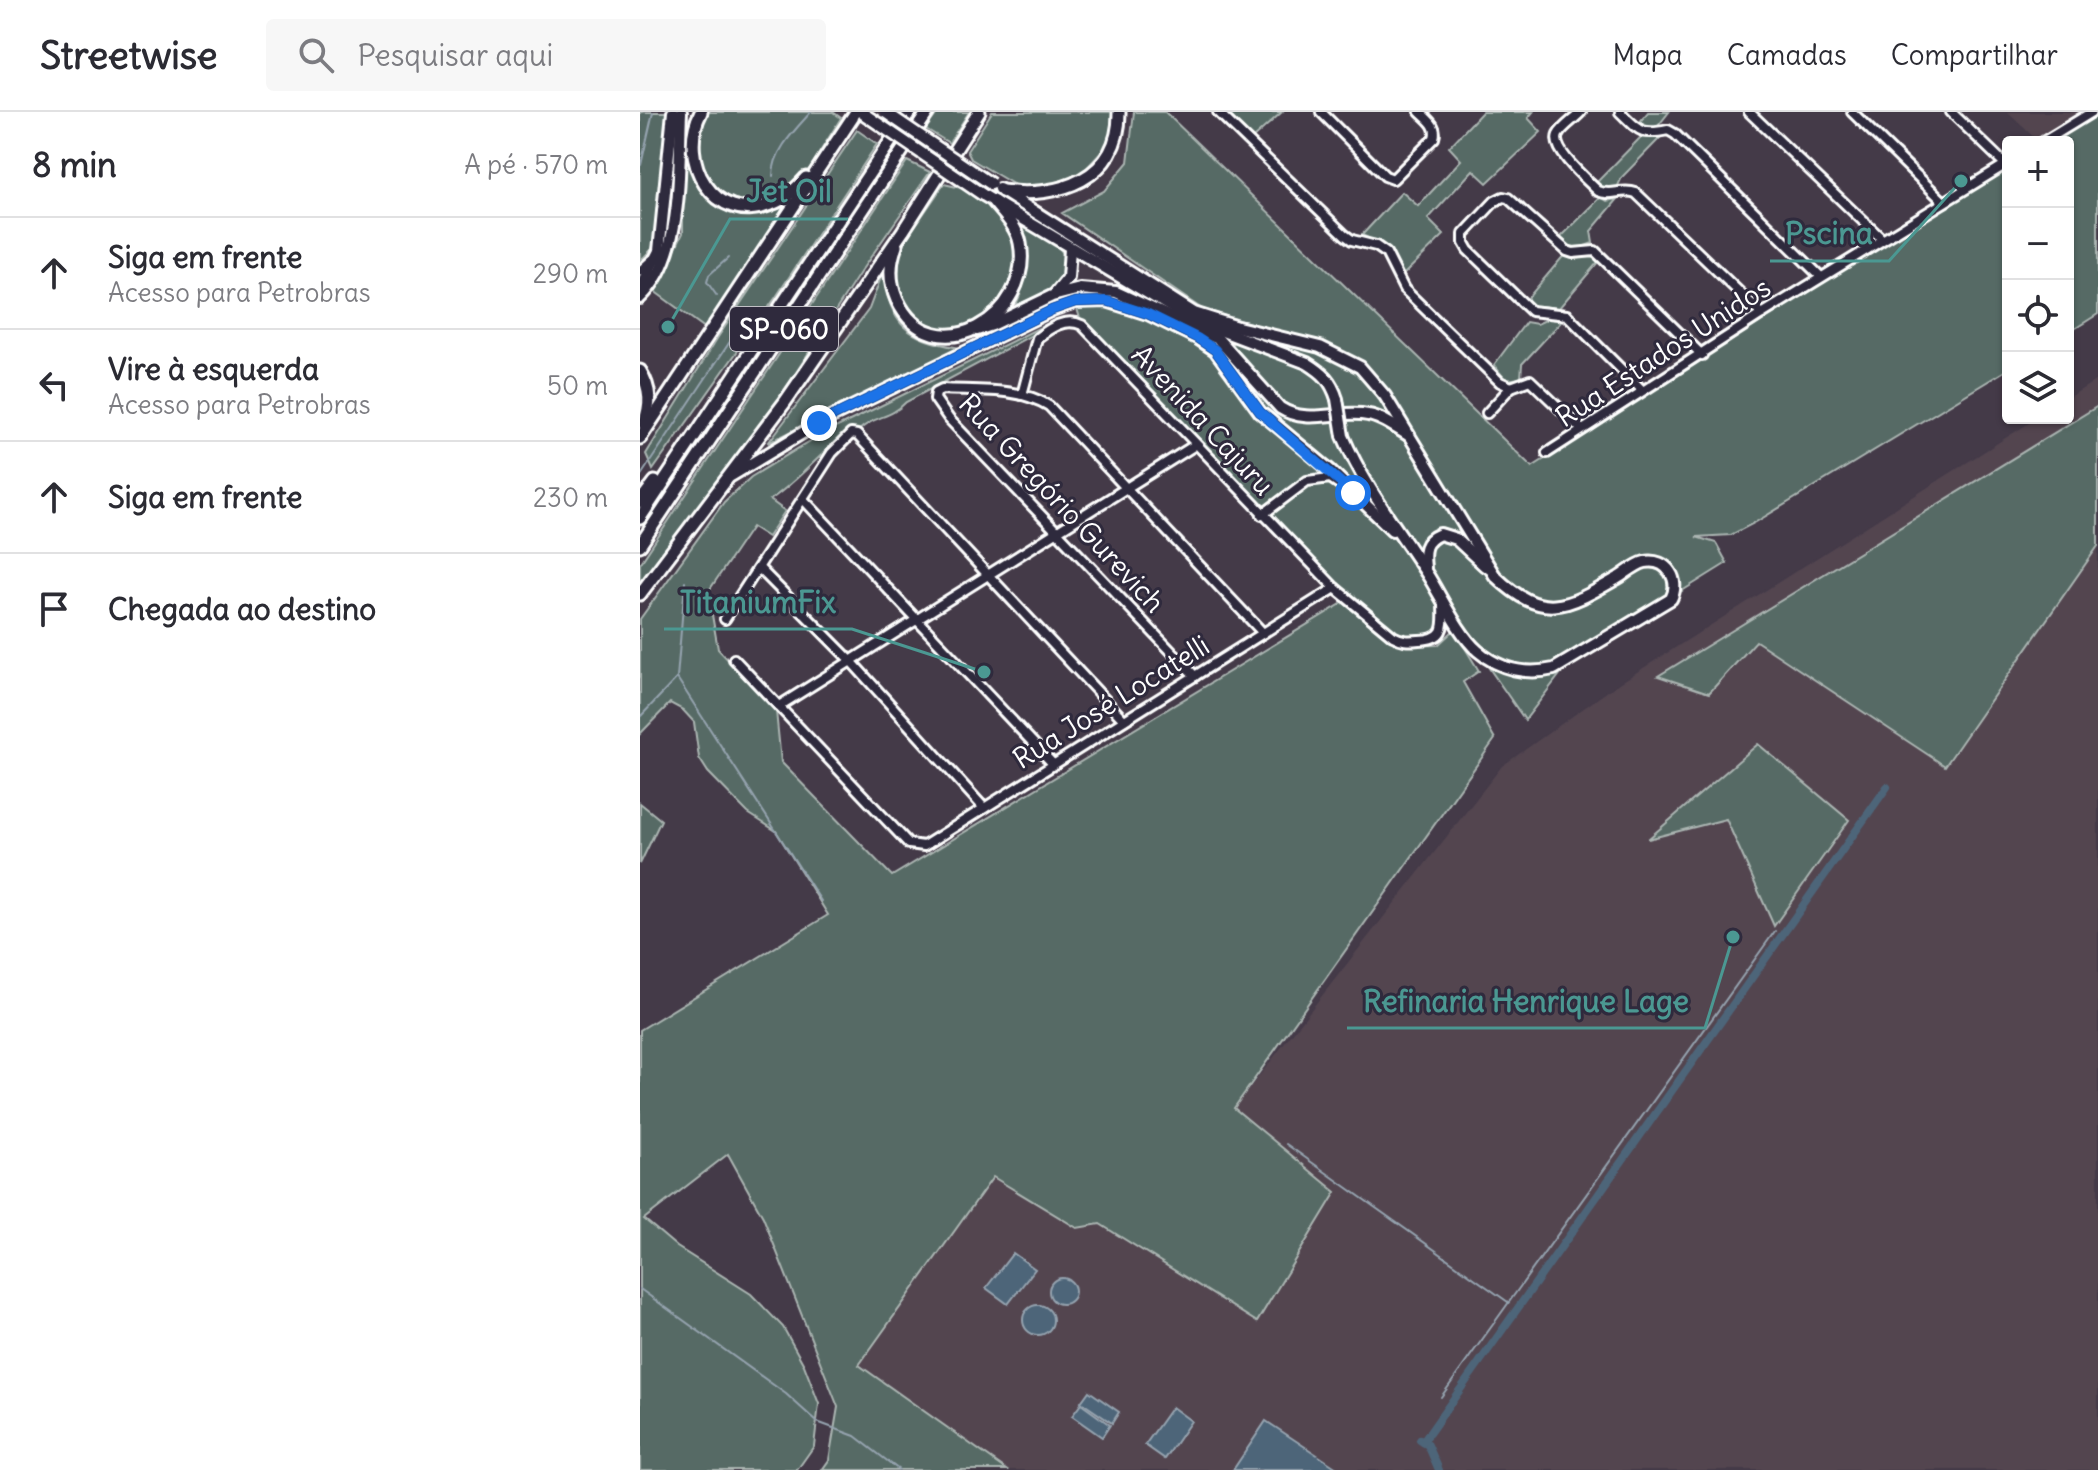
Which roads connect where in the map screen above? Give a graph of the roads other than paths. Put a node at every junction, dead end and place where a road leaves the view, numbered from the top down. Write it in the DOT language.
graph roads {
  1 [pos="673,112"];
  2 [pos="681,112"];
  3 [pos="701,112"];
  4 [pos="858,112"];
  5 [pos="885,112"];
  6 [pos="910,112"];
  7 [pos="928,112"];
  8 [pos="979,112"];
  9 [pos="1119,112"];
  10 [pos="1218,112"];
  11 [pos="1321,112"];
  12 [pos="1420,112"];
  13 [pos="1581,112"];
  14 [pos="1620,112"];
  15 [pos="1749,112"];
  16 [pos="1852,112"];
  17 [pos="1951,112"];
  18 [pos="2092,112"];
  19 [pos="2053,136"];
  20 [pos="2002,159"];
  21 [pos="824,161"];
  22 [pos="2002,167"];
  23 [pos="1002,191"];
  24 [pos="994,202"];
  25 [pos="1944,202"];
  26 [pos="903,231"];
  27 [pos="1882,239"];
  28 [pos="1070,249"];
  29 [pos="656,257"];
  30 [pos="640,271"];
  31 [pos="1821,277"];
  32 [pos="640,288"];
  33 [pos="1052,296"];
  34 [pos="640,298"];
  35 [pos="1762,314"];
  36 [pos="972,331"];
  37 [pos="1702,355"];
  38 [pos="640,371"];
  39 [pos="1511,387"];
  40 [pos="1642,390"];
  41 [pos="1022,395"];
  42 [pos="719,399"];
  43 [pos="1487,413"];
  44 [pos="1581,429"];
  45 [pos="1410,436"];
  46 [pos="640,438"];
  47 [pos="1195,445"];
  48 [pos="1547,453"];
  49 [pos="730,477"];
  50 [pos="1126,487"];
  51 [pos="1353,493"];
  52 [pos="803,499"];
  53 [pos="640,502"];
  54 [pos="1262,515"];
  55 [pos="640,518"];
  56 [pos="1056,531"];
  57 [pos="1402,540"];
  58 [pos="640,545"];
  59 [pos="759,568"];
  60 [pos="987,573"];
  61 [pos="1426,573"];
  62 [pos="1495,576"];
  63 [pos="1335,588"];
  64 [pos="640,594"];
  65 [pos="1443,601"];
  66 [pos="917,618"];
  67 [pos="725,619"];
  68 [pos="1263,633"];
  69 [pos="734,659"];
  70 [pos="850,660"];
  71 [pos="1195,676"];
  72 [pos="779,706"];
  73 [pos="1124,720"];
  74 [pos="1053,764"];
  75 [pos="984,808"];
  1 -- 29 [label="main road"];
  2 -- 34 [label="main road"];
  3 -- 21 [label="highway"];
  4 -- 21 [label="highway"];
  4 -- 24 [label="main road, bridge"];
  5 -- 23 [label="main road, bridge"];
  6 -- 42 [label="highway, SP-060"];
  7 -- 58 [label="highway, SP-060"];
  8 -- 26 [label="highway"];
  9 -- 23 [label="highway"];
  10 -- 39 [label="street"];
  11 -- 12 [label="street"];
  13 -- 35 [label="street"];
  14 -- 31 [label="street"];
  15 -- 27 [label="street"];
  16 -- 25 [label="street"];
  17 -- 20 [label="street"];
  18 -- 19 [label="street"];
  21 -- 46 [label="highway"];
  22 -- 25 [label="street, Rua Estados Unidos"];
  23 -- 45 [label="main road"];
  24 -- 28 [label="main road"];
  24 -- 36 [label="highway"];
  25 -- 27 [label="street, Rua Estados Unidos"];
  26 -- 36 [label="highway"];
  26 -- 49 [label="highway"];
  27 -- 31 [label="street, Rua Estados Unidos"];
  28 -- 33 [label="main road"];
  28 -- 57 [label="main road, bridge"];
  29 -- 30 [label="street"];
  29 -- 32 [label="main road"];
  31 -- 35 [label="street, Rua Estados Unidos"];
  33 -- 36 [label="main road"];
  33 -- 45 [label="main road"];
  35 -- 37 [label="street, Rua Estados Unidos"];
  37 -- 40 [label="street, Rua Estados Unidos"];
  37 -- 40 [label="street"];
  38 -- 46 [label="highway"];
  39 -- 43 [label="street"];
  39 -- 44 [label="street"];
  40 -- 44 [label="street, Rua Estados Unidos"];
  41 -- 47 [label="street, Avenida Cajuru"];
  41 -- 50 [label="street"];
  41 -- 56 [label="street, Rua Gregório Gurevich"];
  42 -- 53 [label="highway"];
  42 -- 55 [label="highway, SP-060"];
  44 -- 48 [label="street, Rua Estados Unidos"];
  45 -- 62 [label="main road"];
  47 -- 50 [label="street"];
  47 -- 54 [label="street, Avenida Cajuru"];
  49 -- 51 [label="main road"];
  49 -- 64 [label="highway"];
  50 -- 56 [label="street"];
  50 -- 68 [label="street"];
  51 -- 54 [label="street"];
  51 -- 57 [label="main road"];
  52 -- 59 [label="street"];
  52 -- 60 [label="street"];
  52 -- 66 [label="street"];
  54 -- 63 [label="street, Avenida Cajuru"];
  56 -- 60 [label="street"];
  56 -- 71 [label="street, Rua Gregório Gurevich"];
  57 -- 61 [label="main road"];
  59 -- 67 [label="street"];
  59 -- 70 [label="street"];
  60 -- 66 [label="street"];
  60 -- 73 [label="street"];
  61 -- 62 [label="main road"];
  61 -- 65 [label="main road"];
  62 -- 65 [label="main road"];
  63 -- 65 [label="street, Avenida Cajuru"];
  63 -- 68 [label="street, Rua José Locatelli"];
  66 -- 70 [label="street"];
  66 -- 74 [label="street"];
  68 -- 71 [label="street, Rua José Locatelli"];
  69 -- 72 [label="street"];
  70 -- 72 [label="street"];
  70 -- 75 [label="street"];
  71 -- 73 [label="street, Rua José Locatelli"];
  72 -- 75 [label="street, Rua José Locatelli"];
  73 -- 74 [label="street, Rua José Locatelli"];
  74 -- 75 [label="street, Rua José Locatelli"];
}
